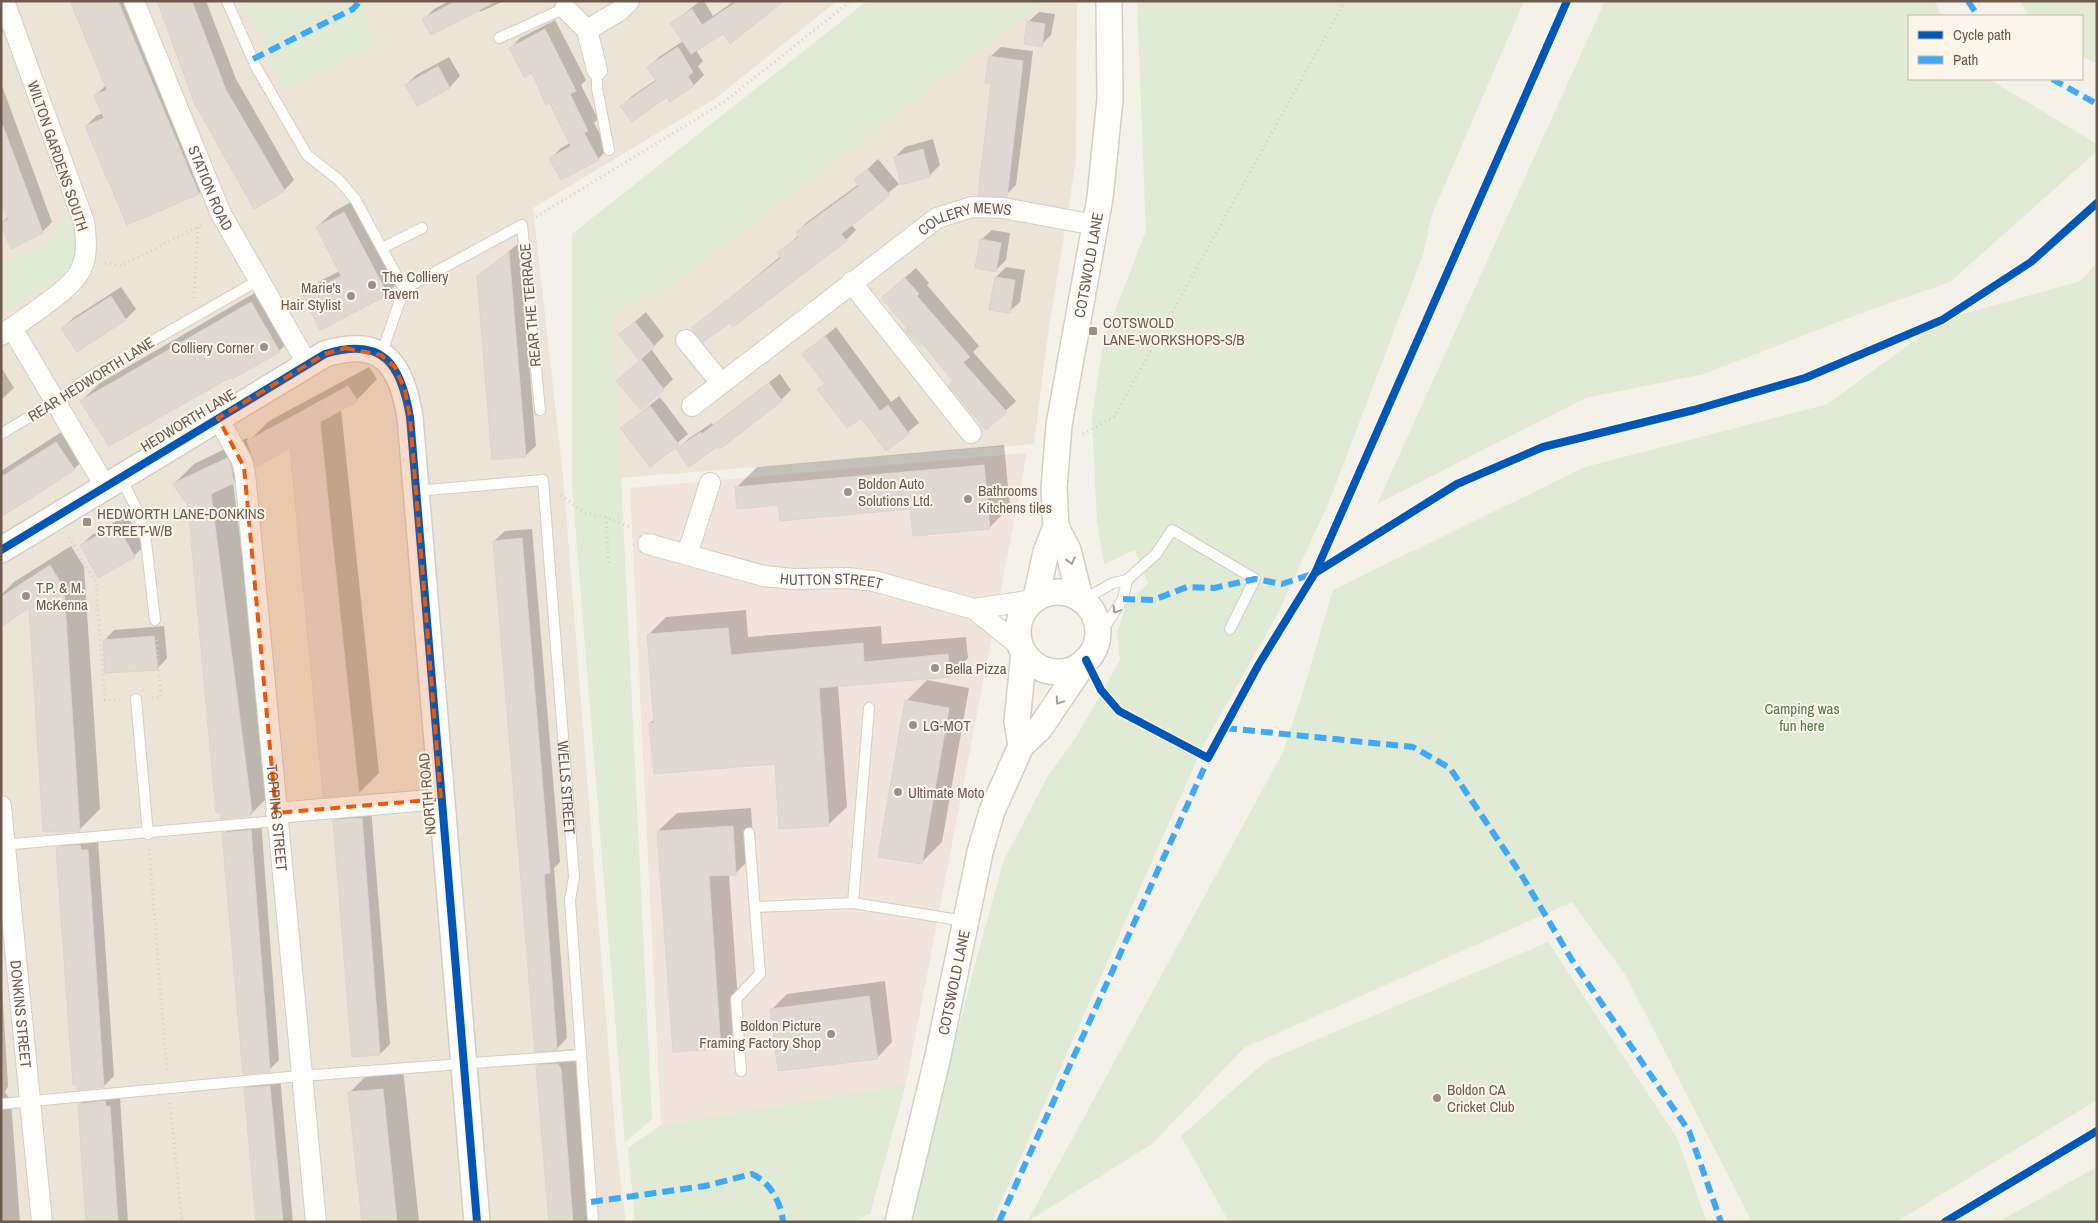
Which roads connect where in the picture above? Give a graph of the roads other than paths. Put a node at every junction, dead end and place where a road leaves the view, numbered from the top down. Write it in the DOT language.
graph roads {
  1 [pos="4,1"];
  2 [pos="134,1"];
  3 [pos="227,1"];
  4 [pos="629,1"];
  5 [pos="1109,1"];
  6 [pos="565,8"];
  7 [pos="586,30"];
  8 [pos="499,38"];
  9 [pos="597,70"];
  10 [pos="609,150"];
  11 [pos="1095,225"];
  12 [pos="422,228"];
  13 [pos="382,248"];
  14 [pos="259,280"];
  15 [pos="851,282"];
  16 [pos="404,289"];
  17 [pos="6,332"];
  18 [pos="686,340"];
  19 [pos="388,361"];
  20 [pos="308,365"];
  21 [pos="721,383"];
  22 [pos="54,402"];
  23 [pos="692,406"];
  24 [pos="540,410"];
  25 [pos="218,418"];
  26 [pos="971,433"];
  27 [pos="1,434"];
  28 [pos="113,482"];
  29 [pos="710,483"];
  30 [pos="415,491"];
  31 [pos="1056,527"];
  32 [pos="648,544"];
  33 [pos="1,550"];
  34 [pos="687,555"];
  35 [pos="1127,580"];
  36 [pos="1035,599"];
  37 [pos="1081,599"];
  38 [pos="974,608"];
  39 [pos="155,620"];
  40 [pos="1230,629"];
  41 [pos="1098,637"];
  42 [pos="1023,650"];
  43 [pos="1086,660"];
  44 [pos="136,699"];
  45 [pos="868,708"];
  46 [pos="1021,746"];
  47 [pos="441,799"];
  48 [pos="1,806"];
  49 [pos="276,817"];
  50 [pos="749,833"];
  51 [pos="148,834"];
  52 [pos="3,845"];
  53 [pos="853,904"];
  54 [pos="755,907"];
  55 [pos="966,921"];
  56 [pos="580,1055"];
  57 [pos="463,1064"];
  58 [pos="741,1071"];
  59 [pos="301,1076"];
  60 [pos="30,1102"];
  61 [pos="1,1104"];
  62 [pos="42,1222"];
  63 [pos="316,1222"];
  64 [pos="476,1222"];
  65 [pos="592,1222"];
  66 [pos="898,1222"];
  1 -- 17 [label="street, WILTON GARDENS SOUTH"];
  2 -- 14 [label="street, STATION ROAD"];
  3 -- 13 [label="lane"];
  4 -- 7 [label="street"];
  5 -- 11 [label="street, COTSWOLD LANE"];
  6 -- 7 [label="street"];
  6 -- 8 [label="lane"];
  7 -- 9 [label="street"];
  9 -- 10 [label="lane"];
  11 -- 15 [label="street, COLLERY MEWS"];
  11 -- 31 [label="street, COTSWOLD LANE"];
  12 -- 13 [label="lane"];
  13 -- 16 [label="lane"];
  14 -- 20 [label="street, STATION ROAD"];
  14 -- 22 [label="lane, REAR HEDWORTH LANE"];
  15 -- 21 [label="street, COLLERY MEWS"];
  15 -- 26 [label="street"];
  16 -- 19 [label="lane"];
  16 -- 24 [label="lane, REAR THE TERRACE"];
  17 -- 22 [label="street"];
  18 -- 21 [label="street"];
  19 -- 20 [label="street, HEDWORTH LANE"];
  19 -- 30 [label="street, NORTH ROAD"];
  20 -- 25 [label="street, HEDWORTH LANE"];
  21 -- 23 [label="street, COLLERY MEWS"];
  22 -- 27 [label="lane, REAR HEDWORTH LANE"];
  22 -- 28 [label="street"];
  25 -- 28 [label="street, HEDWORTH LANE"];
  25 -- 49 [label="street, TOPPING STREET"];
  28 -- 33 [label="street, HEDWORTH LANE"];
  28 -- 39 [label="lane"];
  29 -- 34 [label="street"];
  30 -- 47 [label="street, NORTH ROAD"];
  30 -- 56 [label="lane, WELLS STREET"];
  31 -- 36 [label="street, COTSWOLD LANE"];
  31 -- 37 [label="street, COTSWOLD LANE, one-way"];
  32 -- 34 [label="street, HUTTON STREET"];
  34 -- 38 [label="street, HUTTON STREET"];
  35 -- 37 [label="lane"];
  35 -- 40 [label="lane"];
  35 -- 41 [label="lane, one-way"];
  36 -- 37 [label="street"];
  36 -- 38 [label="street, HUTTON STREET"];
  36 -- 42 [label="street"];
  37 -- 41 [label="street"];
  38 -- 42 [label="street, HUTTON STREET"];
  41 -- 43 [label="street"];
  42 -- 43 [label="street"];
  42 -- 46 [label="street"];
  43 -- 46 [label="street, COTSWOLD LANE, one-way"];
  44 -- 51 [label="lane"];
  45 -- 53 [label="lane"];
  46 -- 55 [label="street, COTSWOLD LANE"];
  47 -- 49 [label="street"];
  47 -- 57 [label="street, NORTH ROAD"];
  48 -- 52 [label="street, DONKINS STREET"];
  49 -- 51 [label="lane"];
  49 -- 59 [label="street, TOPPING STREET"];
  50 -- 54 [label="lane"];
  51 -- 52 [label="lane"];
  52 -- 60 [label="street, DONKINS STREET"];
  53 -- 54 [label="lane"];
  53 -- 55 [label="lane"];
  54 -- 58 [label="lane"];
  55 -- 66 [label="street, COTSWOLD LANE"];
  56 -- 57 [label="lane"];
  56 -- 65 [label="lane, WELLS STREET"];
  57 -- 59 [label="lane"];
  57 -- 64 [label="street, NORTH ROAD"];
  59 -- 60 [label="lane"];
  59 -- 63 [label="street, TOPPING STREET"];
  60 -- 61 [label="lane"];
  60 -- 62 [label="street, DONKINS STREET"];
}
